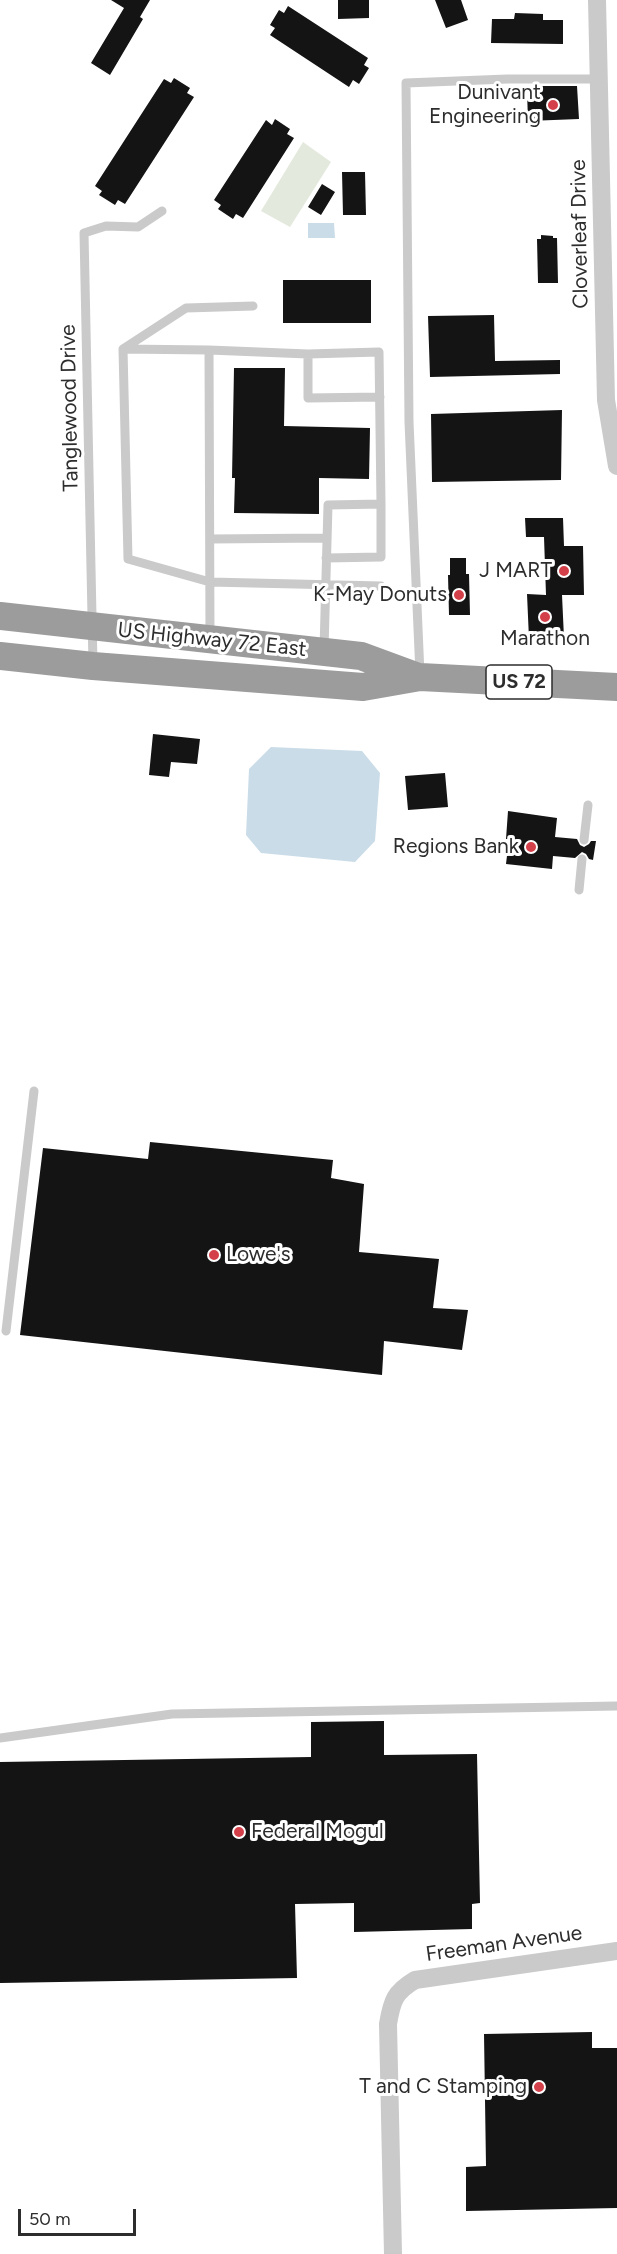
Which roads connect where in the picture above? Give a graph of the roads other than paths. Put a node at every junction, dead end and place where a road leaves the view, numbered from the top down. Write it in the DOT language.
graph roads {
  1 [pos="597,0"];
  2 [pos="599,79"];
  3 [pos="162,211"];
  4 [pos="253,306"];
  5 [pos="123,349"];
  6 [pos="209,350"];
  7 [pos="308,354"];
  8 [pos="380,397"];
  9 [pos="617,466"];
  10 [pos="381,504"];
  11 [pos="326,538"];
  12 [pos="210,539"];
  13 [pos="326,558"];
  14 [pos="210,582"];
  15 [pos="326,584"];
  16 [pos="381,586"];
  17 [pos="0,616"];
  18 [pos="92,627"];
  19 [pos="210,640"];
  20 [pos="324,652"];
  21 [pos="0,656"];
  22 [pos="243,661"];
  23 [pos="93,666"];
  24 [pos="420,677"];
  25 [pos="617,687"];
  26 [pos="588,805"];
  27 [pos="584,840"];
  28 [pos="582,859"];
  29 [pos="579,890"];
  30 [pos="34,1091"];
  31 [pos="6,1331"];
  32 [pos="617,1706"];
  33 [pos="0,1738"];
  34 [pos="617,1951"];
  35 [pos="393,2254"];
  1 -- 2 [label="street, Cloverleaf Drive"];
  2 -- 9 [label="street, Cloverleaf Drive"];
  2 -- 24 [label="lane"];
  3 -- 18 [label="lane, Tanglewood Drive"];
  4 -- 5 [label="lane"];
  5 -- 6 [label="lane"];
  5 -- 14 [label="lane"];
  6 -- 7 [label="lane"];
  6 -- 12 [label="lane"];
  7 -- 8 [label="lane"];
  7 -- 8 [label="lane"];
  8 -- 10 [label="lane"];
  10 -- 11 [label="lane"];
  10 -- 13 [label="lane"];
  11 -- 12 [label="lane"];
  11 -- 13 [label="lane"];
  12 -- 14 [label="lane"];
  13 -- 15 [label="lane"];
  14 -- 15 [label="lane"];
  14 -- 19 [label="lane"];
  15 -- 16 [label="lane"];
  15 -- 20 [label="lane"];
  17 -- 18 [label="highway, US Highway 72 East / US 72"];
  18 -- 19 [label="highway, US Highway 72 East / US 72"];
  18 -- 23 [label="lane, Tanglewood Drive"];
  19 -- 22 [label="highway, US Highway 72 East / US 72"];
  20 -- 22 [label="highway, US Highway 72 East / US 72"];
  20 -- 24 [label="highway, US Highway 72 East / US 72"];
  21 -- 23 [label="highway, US Highway 72 East / US 72"];
  22 -- 23 [label="highway, US Highway 72 East / US 72"];
  22 -- 24 [label="highway, US Highway 72 East / US 72"];
  24 -- 25 [label="highway, US Highway 72 East / US 72"];
  26 -- 27 [label="lane"];
  28 -- 29 [label="lane"];
  30 -- 31 [label="lane"];
  32 -- 33 [label="lane"];
  34 -- 35 [label="street, Freeman Avenue"];
}
